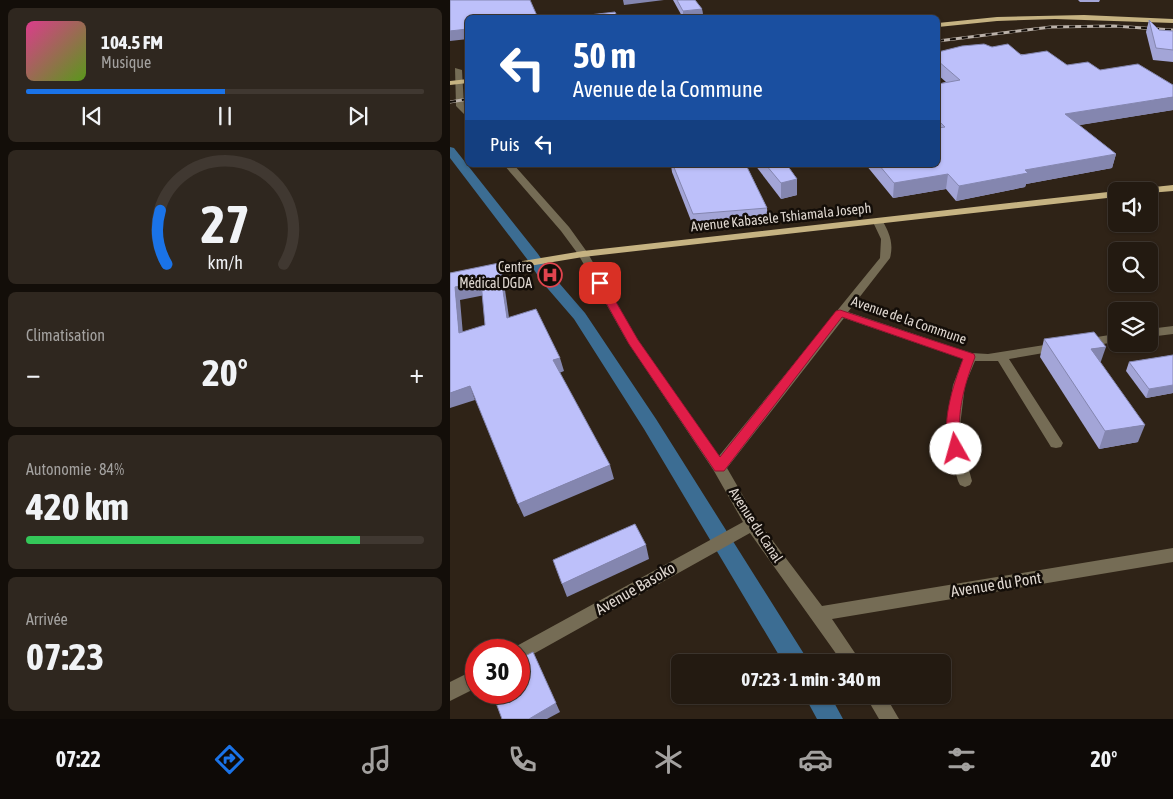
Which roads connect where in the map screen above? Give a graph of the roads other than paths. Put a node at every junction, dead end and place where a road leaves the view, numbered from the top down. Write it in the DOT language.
graph roads {
  1 [pos="1173,20"];
  2 [pos="940,25"];
  3 [pos="458,70"];
  4 [pos="453,83"];
  5 [pos="465,112"];
  6 [pos="511,167"];
  7 [pos="1173,188"];
  8 [pos="1158,190"];
  9 [pos="1108,195"];
  10 [pos="878,222"];
  11 [pos="583,254"];
  12 [pos="450,276"];
  13 [pos="840,313"];
  14 [pos="1173,330"];
  15 [pos="1158,332"];
  16 [pos="1108,339"];
  17 [pos="1001,356"];
  18 [pos="970,357"];
  19 [pos="1056,443"];
  20 [pos="720,467"];
  21 [pos="964,481"];
  22 [pos="746,528"];
  23 [pos="1173,555"];
  24 [pos="818,614"];
  25 [pos="530,648"];
  26 [pos="846,654"];
  27 [pos="465,684"];
  28 [pos="450,692"];
  29 [pos="880,704"];
  30 [pos="890,719"];
  1 -- 2 [label="main road"];
  3 -- 4 [label="street"];
  4 -- 5 [label="street"];
  6 -- 11 [label="street, Avenue du Canal"];
  7 -- 8 [label="main road"];
  9 -- 10 [label="main road, Avenue Kabasele Tshiamala Joseph"];
  10 -- 11 [label="main road, Avenue Kabasele Tshiamala Joseph"];
  10 -- 13 [label="street"];
  11 -- 12 [label="main road, Avenue Kabasele Tshiamala Joseph"];
  11 -- 20 [label="street, Avenue du Canal"];
  13 -- 18 [label="street, Avenue de la Commune"];
  13 -- 20 [label="street"];
  14 -- 15 [label="street"];
  16 -- 17 [label="street, Avenue de la Commune"];
  17 -- 18 [label="street, Avenue de la Commune"];
  17 -- 19 [label="street"];
  18 -- 21 [label="street"];
  20 -- 22 [label="street, Avenue du Canal"];
  22 -- 24 [label="street, Avenue du Canal"];
  22 -- 25 [label="street, Avenue Basoko"];
  23 -- 24 [label="street, Avenue du Pont"];
  24 -- 26 [label="street, Avenue du Canal"];
  27 -- 28 [label="street"];
  29 -- 30 [label="street"];
}
